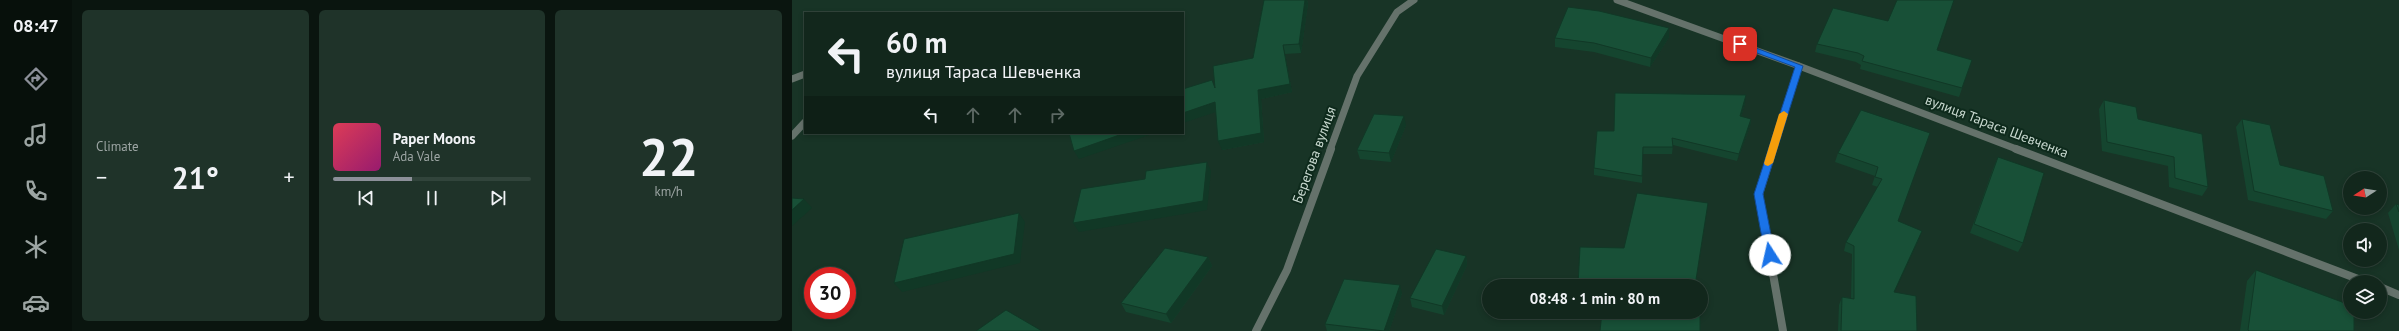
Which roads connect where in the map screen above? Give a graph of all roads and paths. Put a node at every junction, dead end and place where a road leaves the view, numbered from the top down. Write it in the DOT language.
graph roads {
  1 [pos="1414,0"];
  2 [pos="1617,0"];
  3 [pos="1799,66"];
  4 [pos="804,74"];
  5 [pos="792,79"];
  6 [pos="804,123"];
  7 [pos="792,136"];
  8 [pos="2348,275"];
  9 [pos="2387,290"];
  10 [pos="2399,295"];
  11 [pos="1256,331"];
  12 [pos="1783,331"];
  1 -- 11 [label="street, Берегова вулиця"];
  2 -- 3 [label="street, вулиця Тараса Шевченка"];
  3 -- 8 [label="street, вулиця Тараса Шевченка"];
  3 -- 12 [label="street"];
  4 -- 5 [label="street"];
  6 -- 7 [label="street"];
  9 -- 10 [label="street"];
}
